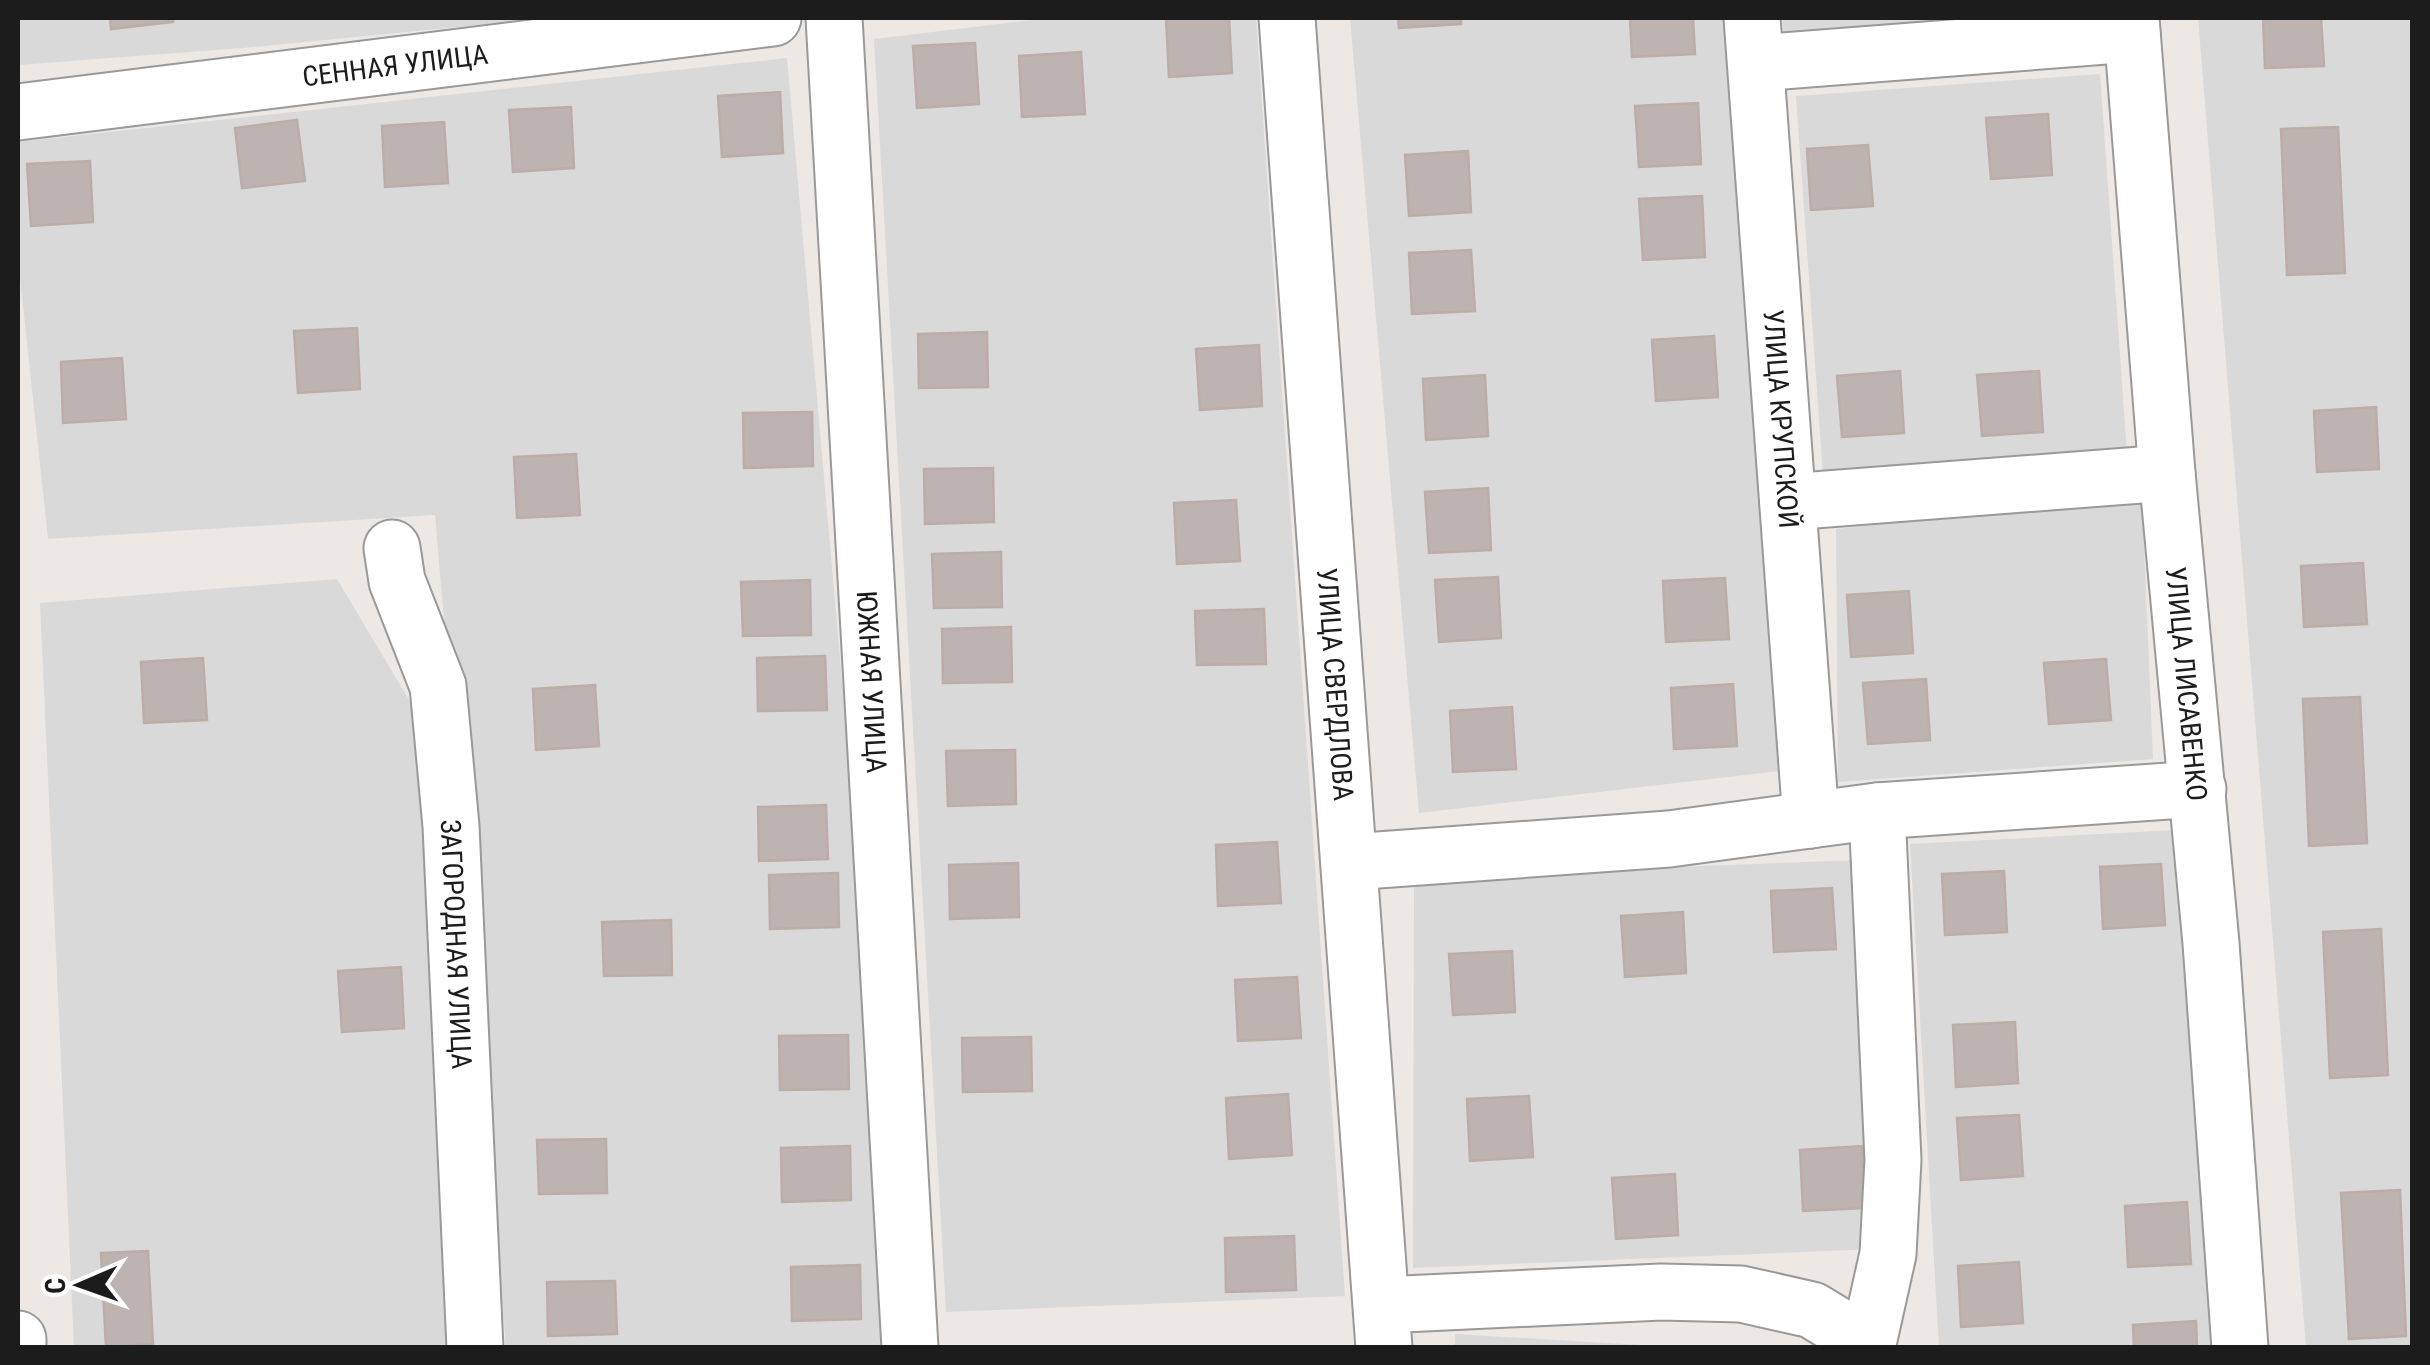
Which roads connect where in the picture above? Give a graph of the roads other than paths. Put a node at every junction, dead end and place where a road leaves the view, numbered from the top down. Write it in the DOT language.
graph roads {
  1 [pos="773,18"];
  2 [pos="834,18"];
  3 [pos="1287,18"];
  4 [pos="2132,26"];
  5 [pos="1754,40"];
  6 [pos="18,112"];
  7 [pos="2167,473"];
  8 [pos="1788,502"];
  9 [pos="392,548"];
  10 [pos="2198,790"];
  11 [pos="1877,812"];
  12 [pos="1810,820"];
  13 [pos="1350,862"];
  14 [pos="1383,1326"];
  15 [pos="18,1339"];
  16 [pos="18,1348"];
  17 [pos="475,1348"];
  18 [pos="910,1348"];
  19 [pos="1856,1348"];
  20 [pos="1867,1348"];
  21 [pos="2240,1348"];
  1 -- 6 [label="street, СЕННАЯ УЛИЦА"];
  2 -- 18 [label="street, ЮЖНАЯ УЛИЦА"];
  3 -- 13 [label="street, УЛИЦА СВЕРДЛОВА"];
  4 -- 5 [label="street"];
  4 -- 7 [label="street, УЛИЦА ЛИСАВЕНКО"];
  5 -- 8 [label="street, УЛИЦА КРУПСКОЙ"];
  7 -- 8 [label="street"];
  7 -- 10 [label="street, УЛИЦА ЛИСАВЕНКО"];
  8 -- 12 [label="street, УЛИЦА КРУПСКОЙ"];
  9 -- 17 [label="street, ЗАГОРОДНАЯ УЛИЦА"];
  10 -- 11 [label="street"];
  10 -- 21 [label="street, УЛИЦА ЛИСАВЕНКО"];
  11 -- 12 [label="street"];
  11 -- 20 [label="street"];
  12 -- 13 [label="street"];
  13 -- 14 [label="street, УЛИЦА СВЕРДЛОВА"];
  14 -- 19 [label="street"];
  15 -- 16 [label="street"];
}
